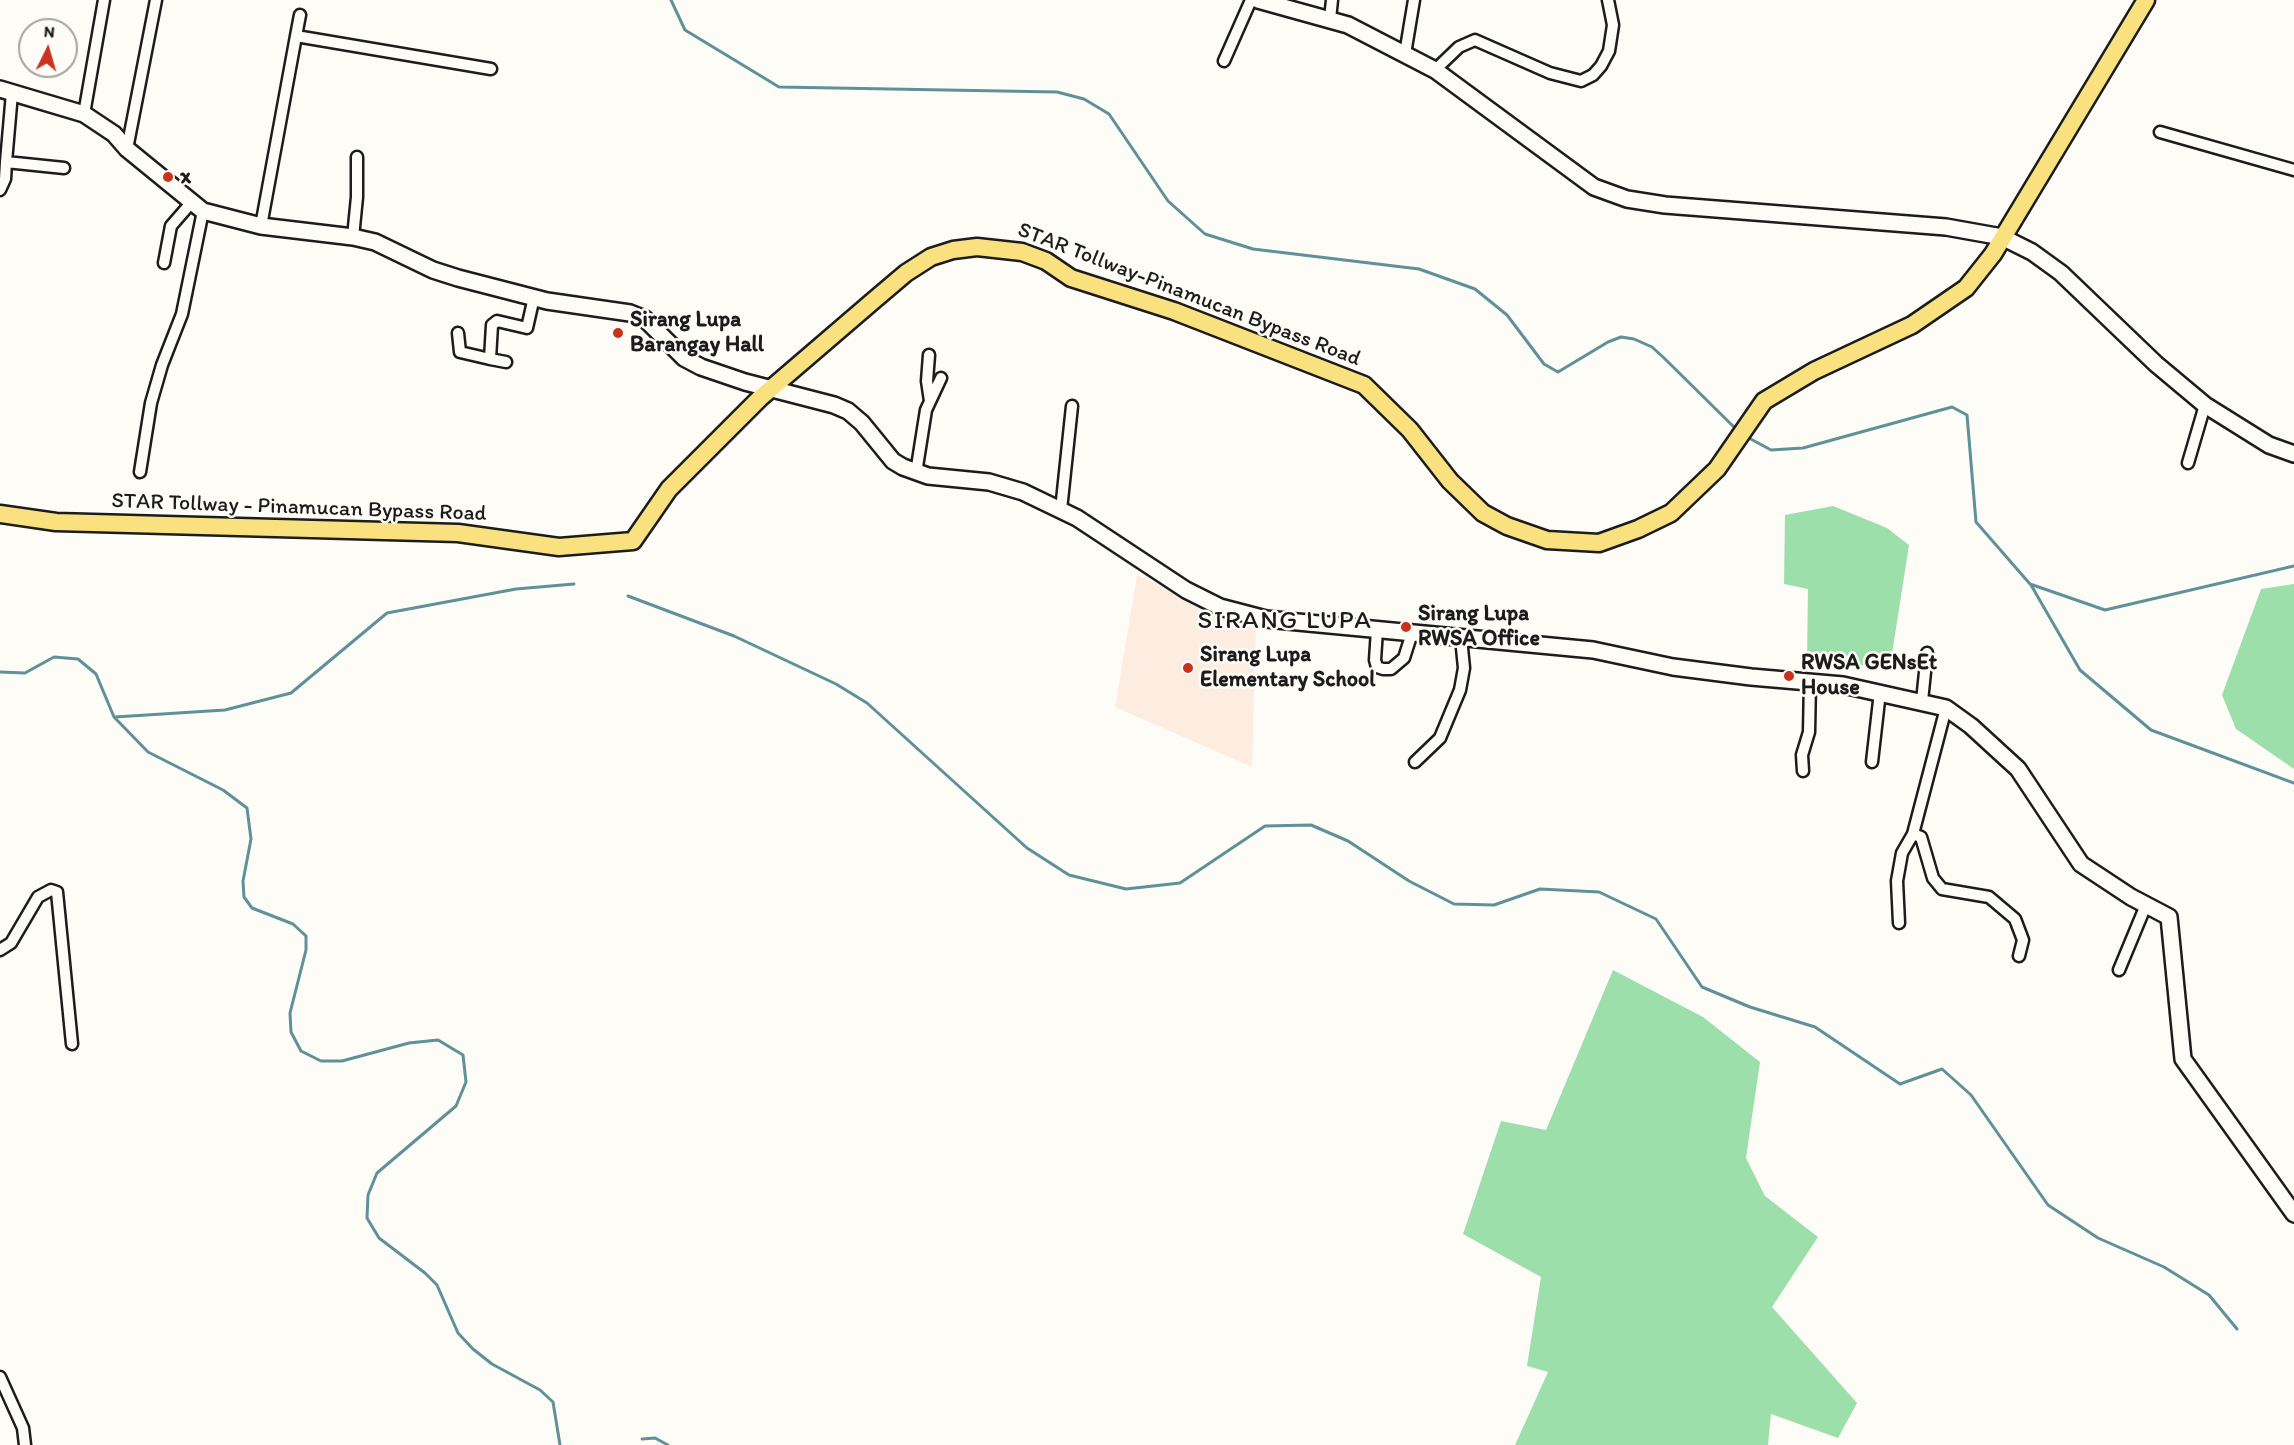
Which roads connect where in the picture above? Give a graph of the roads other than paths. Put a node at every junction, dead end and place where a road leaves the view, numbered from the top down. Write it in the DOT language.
graph roads {
  1 [pos="104,0"];
  2 [pos="156,0"];
  3 [pos="1251,0"];
  4 [pos="1258,0"];
  5 [pos="1332,0"];
  6 [pos="1414,0"];
  7 [pos="1608,0"];
  8 [pos="2146,0"];
  9 [pos="300,15"];
  10 [pos="1330,19"];
  11 [pos="296,36"];
  12 [pos="1405,54"];
  13 [pos="1224,61"];
  14 [pos="491,69"];
  15 [pos="1435,70"];
  16 [pos="6,91"];
  17 [pos="84,114"];
  18 [pos="2160,132"];
  19 [pos="127,149"];
  20 [pos="357,157"];
  21 [pos="6,162"];
  22 [pos="64,168"];
  23 [pos="2294,170"];
  24 [pos="0,189"];
  25 [pos="197,207"];
  26 [pos="261,226"];
  27 [pos="353,237"];
  28 [pos="2002,237"];
  29 [pos="164,263"];
  30 [pos="534,297"];
  31 [pos="458,333"];
  32 [pos="929,355"];
  33 [pos="490,359"];
  34 [pos="506,362"];
  35 [pos="941,378"];
  36 [pos="772,388"];
  37 [pos="930,401"];
  38 [pos="2205,405"];
  39 [pos="1072,406"];
  40 [pos="2294,454"];
  41 [pos="2188,464"];
  42 [pos="140,472"];
  43 [pos="916,473"];
  44 [pos="1061,510"];
  45 [pos="0,514"];
  46 [pos="633,541"];
  47 [pos="1377,630"];
  48 [pos="1412,633"];
  49 [pos="1461,638"];
  50 [pos="1927,653"];
  51 [pos="1810,682"];
  52 [pos="1880,692"];
  53 [pos="1922,701"];
  54 [pos="1946,708"];
  55 [pos="1415,762"];
  56 [pos="1872,762"];
  57 [pos="1803,771"];
  58 [pos="1913,834"];
  59 [pos="2146,905"];
  60 [pos="1899,923"];
  61 [pos="0,950"];
  62 [pos="2019,956"];
  63 [pos="2119,970"];
  64 [pos="72,1044"];
  65 [pos="2294,1214"];
  66 [pos="0,1377"];
  67 [pos="25,1445"];
  1 -- 17 [label="street"];
  2 -- 19 [label="street"];
  3 -- 13 [label="street"];
  4 -- 10 [label="street"];
  5 -- 10 [label="street"];
  6 -- 12 [label="street"];
  7 -- 15 [label="street"];
  8 -- 28 [label="main road, STAR Tollway-Pinamucan Bypass Road"];
  9 -- 11 [label="street"];
  10 -- 12 [label="street"];
  11 -- 14 [label="street"];
  11 -- 26 [label="street"];
  12 -- 15 [label="street"];
  15 -- 28 [label="street"];
  16 -- 17 [label="street"];
  16 -- 21 [label="street"];
  17 -- 19 [label="street"];
  18 -- 23 [label="street"];
  19 -- 25 [label="street"];
  20 -- 27 [label="street"];
  21 -- 22 [label="street"];
  21 -- 24 [label="street"];
  25 -- 26 [label="street"];
  25 -- 29 [label="street"];
  25 -- 42 [label="street"];
  26 -- 27 [label="street"];
  27 -- 30 [label="street"];
  28 -- 36 [label="main road, STAR Tollway-Pinamucan Bypass Road"];
  28 -- 38 [label="street"];
  30 -- 33 [label="street"];
  30 -- 36 [label="street"];
  31 -- 33 [label="street"];
  32 -- 37 [label="street"];
  33 -- 34 [label="street"];
  35 -- 37 [label="street"];
  36 -- 43 [label="street"];
  36 -- 46 [label="main road, STAR Tollway-Pinamucan Bypass Road"];
  37 -- 43 [label="street"];
  38 -- 40 [label="street"];
  38 -- 41 [label="street"];
  39 -- 44 [label="street"];
  43 -- 44 [label="street"];
  44 -- 47 [label="street"];
  45 -- 46 [label="main road, STAR Tollway - Pinamucan Bypass Road"];
  47 -- 48 [label="street"];
  47 -- 48 [label="street"];
  48 -- 49 [label="street"];
  49 -- 51 [label="street"];
  49 -- 55 [label="street"];
  50 -- 53 [label="street"];
  51 -- 52 [label="street"];
  51 -- 57 [label="street"];
  52 -- 53 [label="street"];
  52 -- 56 [label="street"];
  53 -- 54 [label="street"];
  54 -- 58 [label="street"];
  54 -- 59 [label="street"];
  58 -- 60 [label="street"];
  58 -- 62 [label="street"];
  59 -- 63 [label="street"];
  59 -- 65 [label="street"];
  61 -- 64 [label="street"];
  66 -- 67 [label="street"];
}
